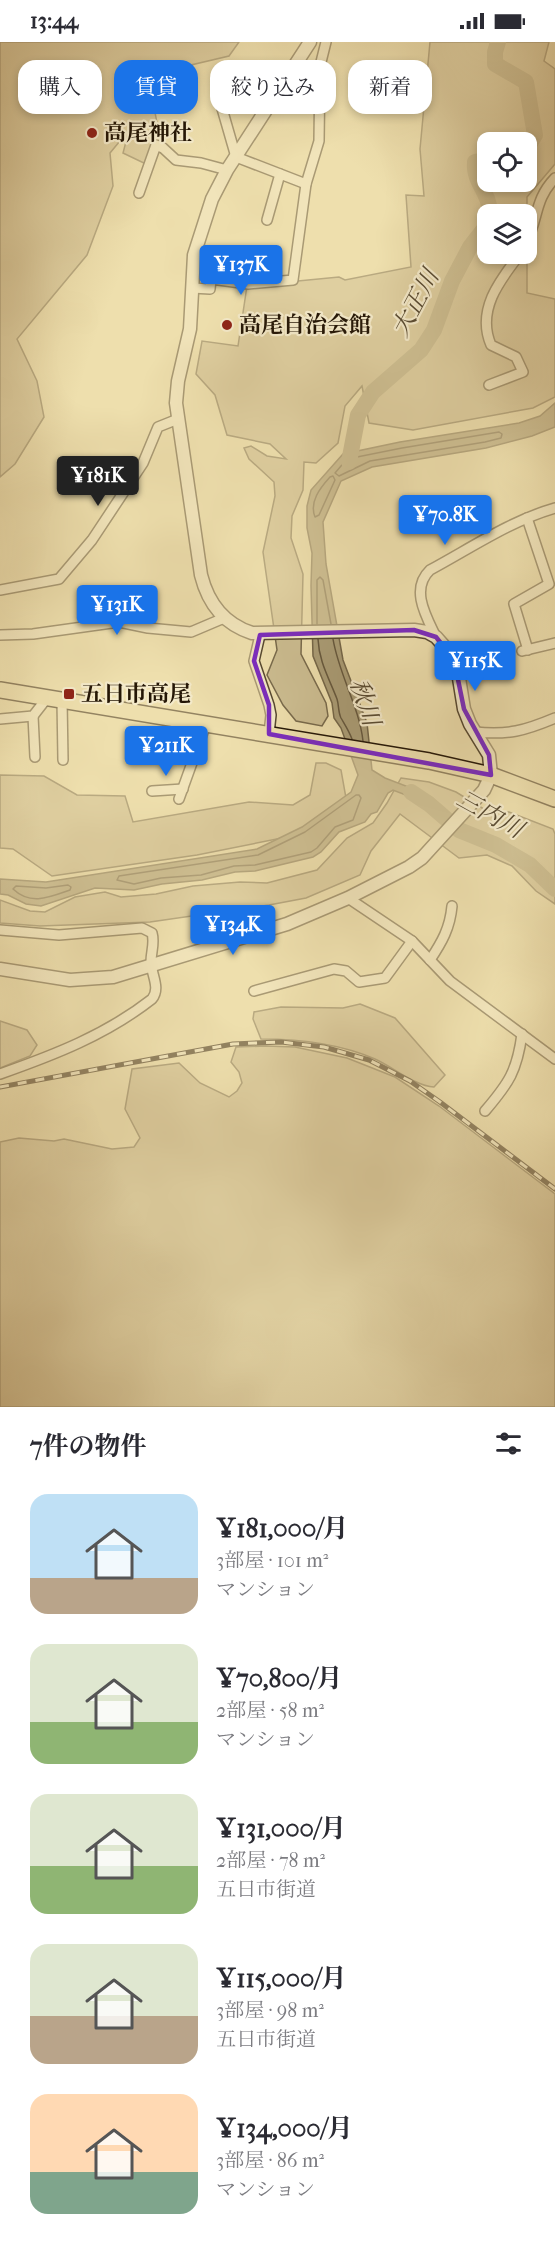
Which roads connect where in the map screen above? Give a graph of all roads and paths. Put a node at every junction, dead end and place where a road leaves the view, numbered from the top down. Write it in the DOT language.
graph roads {
  1 [pos="310,42"];
  2 [pos="326,42"];
  3 [pos="224,114"];
  4 [pos="236,157"];
  5 [pos="227,170"];
  6 [pos="280,174"];
  7 [pos="555,178"];
  8 [pos="306,184"];
  9 [pos="139,193"];
  10 [pos="537,210"];
  11 [pos="267,220"];
  12 [pos="513,264"];
  13 [pos="192,288"];
  14 [pos="489,385"];
  15 [pos="178,419"];
  16 [pos="555,508"];
  17 [pos="527,518"];
  18 [pos="0,590"];
  19 [pos="224,618"];
  20 [pos="0,635"];
  21 [pos="260,635"];
  22 [pos="436,637"];
  23 [pos="555,644"];
  24 [pos="0,690"];
  25 [pos="54,699"];
  26 [pos="33,716"];
  27 [pos="555,718"];
  28 [pos="0,719"];
  29 [pos="206,724"];
  30 [pos="475,732"];
  31 [pos="269,734"];
  32 [pos="35,758"];
  33 [pos="63,760"];
  34 [pos="491,775"];
  35 [pos="183,789"];
  36 [pos="152,791"];
  37 [pos="179,799"];
  38 [pos="555,799"];
  39 [pos="348,898"];
  40 [pos="453,906"];
  41 [pos="0,930"];
  42 [pos="412,941"];
  43 [pos="430,960"];
  44 [pos="151,965"];
  45 [pos="0,969"];
  46 [pos="254,990"];
  47 [pos="522,1034"];
  48 [pos="555,1059"];
  49 [pos="0,1074"];
  50 [pos="485,1111"];
  1 -- 4 [label="street"];
  2 -- 8 [label="street"];
  3 -- 4 [label="street"];
  4 -- 5 [label="street"];
  4 -- 6 [label="street"];
  5 -- 9 [label="street"];
  5 -- 13 [label="street"];
  6 -- 8 [label="street"];
  6 -- 11 [label="street"];
  7 -- 10 [label="street"];
  8 -- 13 [label="street"];
  12 -- 14 [label="street"];
  13 -- 15 [label="street"];
  15 -- 18 [label="street"];
  15 -- 19 [label="street"];
  16 -- 17 [label="street"];
  17 -- 22 [label="street"];
  17 -- 23 [label="street"];
  19 -- 20 [label="street"];
  19 -- 21 [label="street"];
  21 -- 22 [label="street"];
  21 -- 31 [label="street"];
  22 -- 30 [label="street"];
  24 -- 25 [label="main road"];
  25 -- 26 [label="street"];
  25 -- 29 [label="main road"];
  25 -- 33 [label="street"];
  26 -- 28 [label="street"];
  26 -- 32 [label="street"];
  27 -- 30 [label="street"];
  29 -- 31 [label="main road"];
  29 -- 35 [label="street"];
  30 -- 34 [label="street"];
  31 -- 34 [label="main road"];
  34 -- 38 [label="main road"];
  34 -- 39 [label="street"];
  35 -- 36 [label="street"];
  35 -- 37 [label="street"];
  39 -- 42 [label="street"];
  39 -- 44 [label="street"];
  40 -- 43 [label="street"];
  41 -- 44 [label="street"];
  42 -- 43 [label="street"];
  42 -- 46 [label="street"];
  43 -- 47 [label="street"];
  44 -- 45 [label="street"];
  44 -- 49 [label="street"];
  47 -- 48 [label="street"];
  47 -- 50 [label="street"];
}
